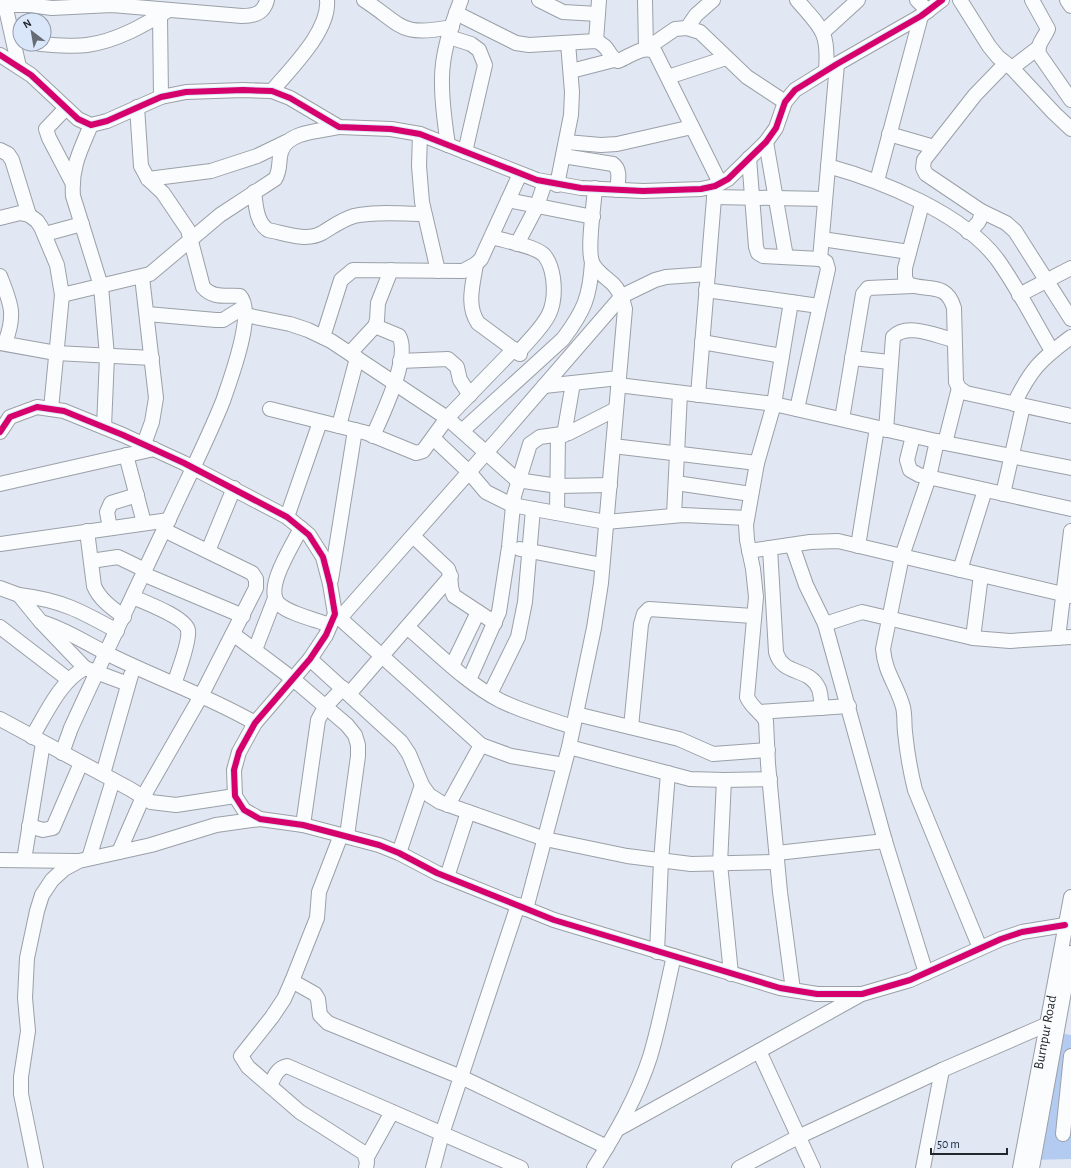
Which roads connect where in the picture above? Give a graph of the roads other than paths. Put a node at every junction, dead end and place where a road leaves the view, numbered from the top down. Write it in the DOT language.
graph roads {
  1 [pos="267,0"];
  2 [pos="327,0"];
  3 [pos="364,0"];
  4 [pos="539,0"];
  5 [pos="599,0"];
  6 [pos="644,0"];
  7 [pos="712,0"];
  8 [pos="796,0"];
  9 [pos="858,0"];
  10 [pos="917,0"];
  11 [pos="942,0"];
  12 [pos="960,0"];
  13 [pos="1032,0"];
  14 [pos="1067,0"];
  15 [pos="5,3"];
  16 [pos="460,3"];
  17 [pos="1071,6"];
  18 [pos="165,13"];
  19 [pos="924,13"];
  20 [pos="598,14"];
  21 [pos="12,26"];
  22 [pos="686,28"];
  23 [pos="450,32"];
  24 [pos="823,32"];
  25 [pos="596,41"];
  26 [pos="568,43"];
  27 [pos="52,45"];
  28 [pos="1038,48"];
  29 [pos="646,49"];
  30 [pos="18,52"];
  31 [pos="0,55"];
  32 [pos="726,58"];
  33 [pos="614,60"];
  34 [pos="1008,66"];
  35 [pos="19,67"];
  36 [pos="832,67"];
  37 [pos="571,71"];
  38 [pos="668,77"];
  39 [pos="272,92"];
  40 [pos="161,98"];
  41 [pos="1071,100"];
  42 [pos="785,102"];
  43 [pos="137,107"];
  44 [pos="66,108"];
  45 [pos="90,125"];
  46 [pos="692,127"];
  47 [pos="339,128"];
  48 [pos="1071,129"];
  49 [pos="420,134"];
  50 [pos="889,134"];
  51 [pos="286,142"];
  52 [pos="566,142"];
  53 [pos="766,142"];
  54 [pos="448,145"];
  55 [pos="934,147"];
  56 [pos="0,150"];
  57 [pos="465,152"];
  58 [pos="563,156"];
  59 [pos="749,158"];
  60 [pos="828,166"];
  61 [pos="520,174"];
  62 [pos="164,177"];
  63 [pos="148,179"];
  64 [pos="877,181"];
  65 [pos="72,182"];
  66 [pos="551,183"];
  67 [pos="595,188"];
  68 [pos="716,189"];
  69 [pos="617,190"];
  70 [pos="254,192"];
  71 [pos="163,193"];
  72 [pos="752,198"];
  73 [pos="776,198"];
  74 [pos="825,199"];
  75 [pos="508,200"];
  76 [pos="922,204"];
  77 [pos="537,206"];
  78 [pos="981,211"];
  79 [pos="424,214"];
  80 [pos="29,215"];
  81 [pos="593,217"];
  82 [pos="0,218"];
  83 [pos="82,224"];
  84 [pos="968,232"];
  85 [pos="45,234"];
  86 [pos="492,237"];
  87 [pos="822,238"];
  88 [pos="192,239"];
  89 [pos="517,244"];
  90 [pos="910,252"];
  91 [pos="786,257"];
  92 [pos="820,259"];
  93 [pos="592,262"];
  94 [pos="476,264"];
  95 [pos="1071,268"];
  96 [pos="391,270"];
  97 [pos="438,270"];
  98 [pos="708,274"];
  99 [pos="0,276"];
  100 [pos="142,278"];
  101 [pos="1047,280"];
  102 [pos="101,286"];
  103 [pos="913,286"];
  104 [pos="706,290"];
  105 [pos="1019,295"];
  106 [pos="62,296"];
  107 [pos="622,296"];
  108 [pos="791,302"];
  109 [pos="819,306"];
  110 [pos="245,311"];
  111 [pos="147,314"];
  112 [pos="1071,319"];
  113 [pos="374,326"];
  114 [pos="323,337"];
  115 [pos="1071,337"];
  116 [pos="954,340"];
  117 [pos="702,342"];
  118 [pos="2,343"];
  119 [pos="516,351"];
  120 [pos="1052,351"];
  121 [pos="56,353"];
  122 [pos="107,356"];
  123 [pos="354,356"];
  124 [pos="782,356"];
  125 [pos="152,358"];
  126 [pos="852,358"];
  127 [pos="400,361"];
  128 [pos="890,362"];
  129 [pos="535,365"];
  130 [pos="618,382"];
  131 [pos="572,383"];
  132 [pos="396,384"];
  133 [pos="544,386"];
  134 [pos="959,388"];
  135 [pos="680,393"];
  136 [pos="470,394"];
  137 [pos="698,395"];
  138 [pos="774,404"];
  139 [pos="1018,405"];
  140 [pos="51,409"];
  141 [pos="270,409"];
  142 [pos="616,409"];
  143 [pos="797,409"];
  144 [pos="1071,416"];
  145 [pos="447,418"];
  146 [pos="842,419"];
  147 [pos="320,422"];
  148 [pos="339,426"];
  149 [pos="104,427"];
  150 [pos="882,429"];
  151 [pos="355,430"];
  152 [pos="462,431"];
  153 [pos="0,432"];
  154 [pos="561,435"];
  155 [pos="373,436"];
  156 [pos="913,436"];
  157 [pos="432,438"];
  158 [pos="941,442"];
  159 [pos="613,446"];
  160 [pos="149,447"];
  161 [pos="486,453"];
  162 [pos="678,454"];
  163 [pos="126,455"];
  164 [pos="1011,456"];
  165 [pos="757,463"];
  166 [pos="193,467"];
  167 [pos="1071,468"];
  168 [pos="470,472"];
  169 [pos="929,477"];
  170 [pos="517,480"];
  171 [pos="676,483"];
  172 [pos="0,484"];
  173 [pos="610,484"];
  174 [pos="558,486"];
  175 [pos="234,488"];
  176 [pos="985,490"];
  177 [pos="751,494"];
  178 [pos="1003,494"];
  179 [pos="136,495"];
  180 [pos="512,505"];
  181 [pos="1071,508"];
  182 [pos="533,509"];
  183 [pos="557,513"];
  184 [pos="674,515"];
  185 [pos="287,517"];
  186 [pos="747,518"];
  187 [pos="606,522"];
  188 [pos="144,523"];
  189 [pos="166,525"];
  190 [pos="110,528"];
  191 [pos="301,528"];
  192 [pos="1071,531"];
  193 [pos="87,532"];
  194 [pos="413,536"];
  195 [pos="0,544"];
  196 [pos="792,545"];
  197 [pos="858,546"];
  198 [pos="509,547"];
  199 [pos="770,548"];
  200 [pos="208,551"];
  201 [pos="528,551"];
  202 [pos="749,551"];
  203 [pos="902,556"];
  204 [pos="91,561"];
  205 [pos="602,565"];
  206 [pos="960,570"];
  207 [pos="144,572"];
  208 [pos="981,575"];
  209 [pos="451,576"];
  210 [pos="330,584"];
  211 [pos="0,588"];
  212 [pos="19,595"];
  213 [pos="1067,595"];
  214 [pos="133,597"];
  215 [pos="275,598"];
  216 [pos="478,612"];
  217 [pos="243,616"];
  218 [pos="754,616"];
  219 [pos="124,617"];
  220 [pos="335,619"];
  221 [pos="888,619"];
  222 [pos="40,622"];
  223 [pos="495,623"];
  224 [pos="825,624"];
  225 [pos="407,627"];
  226 [pos="0,628"];
  227 [pos="117,631"];
  228 [pos="233,634"];
  229 [pos="974,638"];
  230 [pos="1065,638"];
  231 [pos="255,650"];
  232 [pos="106,654"];
  233 [pos="382,655"];
  234 [pos="310,659"];
  235 [pos="133,665"];
  236 [pos="452,666"];
  237 [pos="91,669"];
  238 [pos="293,679"];
  239 [pos="69,680"];
  240 [pos="469,680"];
  241 [pos="128,684"];
  242 [pos="174,684"];
  243 [pos="346,691"];
  244 [pos="490,694"];
  245 [pos="201,696"];
  246 [pos="849,706"];
  247 [pos="325,707"];
  248 [pos="822,708"];
  249 [pos="759,712"];
  250 [pos="0,720"];
  251 [pos="575,721"];
  252 [pos="255,724"];
  253 [pos="631,727"];
  254 [pos="37,740"];
  255 [pos="481,745"];
  256 [pos="569,747"];
  257 [pos="768,750"];
  258 [pos="62,753"];
  259 [pos="81,763"];
  260 [pos="564,765"];
  261 [pos="668,773"];
  262 [pos="108,777"];
  263 [pos="770,779"];
  264 [pos="724,780"];
  265 [pos="422,784"];
  266 [pos="235,796"];
  267 [pos="142,797"];
  268 [pos="448,805"];
  269 [pos="468,812"];
  270 [pos="260,819"];
  271 [pos="30,826"];
  272 [pos="303,826"];
  273 [pos="344,836"];
  274 [pos="544,840"];
  275 [pos="885,841"];
  276 [pos="119,852"];
  277 [pos="399,853"];
  278 [pos="777,857"];
  279 [pos="0,860"];
  280 [pos="24,860"];
  281 [pos="84,860"];
  282 [pos="661,861"];
  283 [pos="720,864"];
  284 [pos="447,877"];
  285 [pos="1071,896"];
  286 [pos="522,907"];
  287 [pos="1065,926"];
  288 [pos="980,948"];
  289 [pos="657,952"];
  290 [pos="1071,953"];
  291 [pos="674,956"];
  292 [pos="926,973"];
  293 [pos="732,974"];
  294 [pos="292,981"];
  295 [pos="793,990"];
  296 [pos="862,994"];
  297 [pos="1061,1012"];
  298 [pos="1048,1024"];
  299 [pos="759,1051"];
  300 [pos="1071,1056"];
  301 [pos="942,1070"];
  302 [pos="461,1077"];
  303 [pos="270,1086"];
  304 [pos="392,1112"];
  305 [pos="618,1130"];
  306 [pos="442,1134"];
  307 [pos="1063,1134"];
  308 [pos="798,1137"];
  309 [pos="607,1147"];
  310 [pos="366,1162"];
  311 [pos="923,1164"];
  312 [pos="439,1166"];
  313 [pos="36,1168"];
  314 [pos="521,1168"];
  315 [pos="594,1168"];
  316 [pos="739,1168"];
  317 [pos="813,1168"];
  318 [pos="910,1168"];
  319 [pos="1020,1168"];
  320 [pos="1032,1168"];
  1 -- 18 [label="street"];
  2 -- 39 [label="street"];
  3 -- 23 [label="street"];
  4 -- 20 [label="street"];
  5 -- 20 [label="street"];
  6 -- 29 [label="street"];
  7 -- 22 [label="street"];
  8 -- 24 [label="street"];
  9 -- 24 [label="street"];
  10 -- 19 [label="street"];
  11 -- 19 [label="street"];
  12 -- 34 [label="street"];
  13 -- 28 [label="street"];
  14 -- 17 [label="street"];
  15 -- 18 [label="street"];
  15 -- 21 [label="street"];
  16 -- 23 [label="street"];
  16 -- 26 [label="street"];
  18 -- 27 [label="street"];
  18 -- 40 [label="street"];
  19 -- 36 [label="street"];
  19 -- 50 [label="street"];
  20 -- 25 [label="street"];
  22 -- 29 [label="street"];
  22 -- 32 [label="street"];
  23 -- 54 [label="street"];
  23 -- 57 [label="street"];
  24 -- 36 [label="street"];
  25 -- 26 [label="street"];
  25 -- 33 [label="street"];
  26 -- 37 [label="street"];
  28 -- 34 [label="street"];
  28 -- 41 [label="street"];
  29 -- 33 [label="street"];
  29 -- 38 [label="street"];
  30 -- 35 [label="street"];
  31 -- 35 [label="street"];
  32 -- 38 [label="street"];
  32 -- 42 [label="street"];
  33 -- 37 [label="street"];
  34 -- 48 [label="street"];
  34 -- 55 [label="street"];
  35 -- 44 [label="street"];
  36 -- 42 [label="street"];
  36 -- 60 [label="street"];
  37 -- 52 [label="street"];
  38 -- 46 [label="street"];
  39 -- 40 [label="street"];
  39 -- 47 [label="street"];
  40 -- 43 [label="street"];
  42 -- 53 [label="street"];
  43 -- 45 [label="street"];
  43 -- 63 [label="street"];
  44 -- 45 [label="street"];
  44 -- 65 [label="street"];
  45 -- 65 [label="street"];
  46 -- 52 [label="street"];
  46 -- 68 [label="street"];
  47 -- 49 [label="street"];
  47 -- 51 [label="street"];
  49 -- 54 [label="street"];
  49 -- 79 [label="street"];
  50 -- 55 [label="street"];
  50 -- 64 [label="street"];
  51 -- 62 [label="street"];
  51 -- 70 [label="street"];
  52 -- 58 [label="street"];
  53 -- 59 [label="street"];
  53 -- 73 [label="street"];
  54 -- 57 [label="street"];
  55 -- 78 [label="street"];
  56 -- 80 [label="street"];
  57 -- 61 [label="street"];
  58 -- 66 [label="street"];
  58 -- 69 [label="street"];
  59 -- 68 [label="street"];
  59 -- 72 [label="street"];
  60 -- 64 [label="street"];
  60 -- 74 [label="street"];
  61 -- 66 [label="street"];
  61 -- 75 [label="street"];
  62 -- 63 [label="street"];
  62 -- 71 [label="street"];
  63 -- 71 [label="street"];
  64 -- 76 [label="street"];
  65 -- 83 [label="street"];
  66 -- 67 [label="street"];
  66 -- 77 [label="street"];
  67 -- 69 [label="street"];
  67 -- 81 [label="street"];
  68 -- 69 [label="street"];
  68 -- 72 [label="street"];
  68 -- 98 [label="street"];
  70 -- 79 [label="street"];
  70 -- 88 [label="street"];
  71 -- 88 [label="street"];
  72 -- 73 [label="street"];
  72 -- 91 [label="street"];
  73 -- 74 [label="street"];
  73 -- 91 [label="street"];
  74 -- 87 [label="street"];
  75 -- 77 [label="street"];
  75 -- 86 [label="street"];
  76 -- 84 [label="street"];
  76 -- 90 [label="street"];
  77 -- 81 [label="street"];
  77 -- 89 [label="street"];
  78 -- 84 [label="street"];
  78 -- 101 [label="street"];
  79 -- 97 [label="street"];
  80 -- 82 [label="street"];
  80 -- 85 [label="street"];
  81 -- 93 [label="street"];
  83 -- 85 [label="street"];
  83 -- 102 [label="street"];
  84 -- 105 [label="street"];
  85 -- 106 [label="street"];
  86 -- 89 [label="street"];
  86 -- 94 [label="street"];
  87 -- 90 [label="street"];
  87 -- 92 [label="street"];
  88 -- 100 [label="street"];
  88 -- 110 [label="street"];
  89 -- 119 [label="street"];
  90 -- 103 [label="street"];
  91 -- 92 [label="street"];
  92 -- 109 [label="street"];
  93 -- 107 [label="street"];
  93 -- 129 [label="street"];
  94 -- 97 [label="street"];
  94 -- 119 [label="street"];
  95 -- 101 [label="street"];
  96 -- 97 [label="street"];
  96 -- 113 [label="street"];
  96 -- 114 [label="street"];
  98 -- 104 [label="street"];
  98 -- 107 [label="street"];
  99 -- 118 [label="street"];
  100 -- 102 [label="street"];
  100 -- 111 [label="street"];
  101 -- 105 [label="street"];
  101 -- 112 [label="street"];
  102 -- 106 [label="street"];
  102 -- 122 [label="street"];
  103 -- 116 [label="street"];
  103 -- 126 [label="street"];
  104 -- 108 [label="street"];
  104 -- 117 [label="street"];
  105 -- 120 [label="street"];
  106 -- 121 [label="street"];
  107 -- 130 [label="street"];
  107 -- 133 [label="street"];
  108 -- 109 [label="street"];
  108 -- 124 [label="street"];
  109 -- 143 [label="street"];
  110 -- 111 [label="street"];
  110 -- 114 [label="street"];
  110 -- 166 [label="street"];
  111 -- 125 [label="street"];
  113 -- 123 [label="street"];
  113 -- 127 [label="street"];
  114 -- 123 [label="street"];
  115 -- 120 [label="street"];
  116 -- 128 [label="street"];
  116 -- 134 [label="street"];
  117 -- 124 [label="street"];
  117 -- 137 [label="street"];
  118 -- 121 [label="street"];
  119 -- 129 [label="street"];
  119 -- 136 [label="street"];
  120 -- 139 [label="street"];
  121 -- 122 [label="street"];
  121 -- 140 [label="street"];
  122 -- 125 [label="street"];
  122 -- 149 [label="street"];
  123 -- 132 [label="street"];
  123 -- 148 [label="street"];
  124 -- 138 [label="street"];
  125 -- 160 [label="street"];
  126 -- 128 [label="street"];
  126 -- 146 [label="street"];
  127 -- 132 [label="street"];
  127 -- 136 [label="street"];
  128 -- 150 [label="street"];
  129 -- 152 [label="street"];
  130 -- 131 [label="street"];
  130 -- 135 [label="street"];
  130 -- 142 [label="street"];
  131 -- 133 [label="street"];
  131 -- 154 [label="street"];
  132 -- 145 [label="street"];
  132 -- 155 [label="street"];
  133 -- 161 [label="street"];
  134 -- 139 [label="street"];
  134 -- 158 [label="street"];
  135 -- 137 [label="street"];
  135 -- 162 [label="street"];
  136 -- 145 [label="street"];
  137 -- 138 [label="street"];
  138 -- 143 [label="street"];
  138 -- 165 [label="street"];
  139 -- 144 [label="street"];
  139 -- 164 [label="street"];
  140 -- 149 [label="street"];
  140 -- 153 [label="street"];
  141 -- 147 [label="street"];
  142 -- 154 [label="street"];
  142 -- 159 [label="street"];
  143 -- 146 [label="street"];
  145 -- 152 [label="street"];
  145 -- 157 [label="street"];
  146 -- 150 [label="street"];
  147 -- 148 [label="street"];
  147 -- 185 [label="street"];
  148 -- 151 [label="street"];
  149 -- 160 [label="street"];
  150 -- 156 [label="street"];
  150 -- 197 [label="street"];
  151 -- 155 [label="street"];
  151 -- 210 [label="street"];
  152 -- 161 [label="street"];
  154 -- 170 [label="street"];
  154 -- 174 [label="street"];
  155 -- 157 [label="street"];
  156 -- 158 [label="street"];
  156 -- 169 [label="street"];
  157 -- 168 [label="street"];
  158 -- 164 [label="street"];
  158 -- 169 [label="street"];
  159 -- 162 [label="street"];
  159 -- 173 [label="street"];
  160 -- 163 [label="street"];
  160 -- 166 [label="street"];
  161 -- 168 [label="street"];
  161 -- 170 [label="street"];
  162 -- 165 [label="street"];
  162 -- 171 [label="street"];
  163 -- 172 [label="street"];
  163 -- 179 [label="street"];
  164 -- 167 [label="street"];
  164 -- 178 [label="street"];
  165 -- 177 [label="street"];
  166 -- 175 [label="street"];
  166 -- 189 [label="street"];
  168 -- 180 [label="street"];
  168 -- 194 [label="street"];
  169 -- 176 [label="street"];
  169 -- 203 [label="street"];
  170 -- 174 [label="street"];
  170 -- 180 [label="street"];
  171 -- 177 [label="street"];
  171 -- 184 [label="street"];
  173 -- 174 [label="street"];
  173 -- 187 [label="street"];
  174 -- 183 [label="street"];
  175 -- 185 [label="street"];
  175 -- 200 [label="street"];
  176 -- 178 [label="street"];
  176 -- 206 [label="street"];
  177 -- 186 [label="street"];
  178 -- 181 [label="street"];
  179 -- 188 [label="street"];
  179 -- 190 [label="street"];
  180 -- 182 [label="street"];
  180 -- 198 [label="street"];
  182 -- 183 [label="street"];
  182 -- 201 [label="street"];
  183 -- 187 [label="street"];
  184 -- 186 [label="street"];
  184 -- 187 [label="street"];
  185 -- 191 [label="street"];
  186 -- 202 [label="street"];
  187 -- 205 [label="street"];
  188 -- 189 [label="street"];
  188 -- 190 [label="street"];
  189 -- 200 [label="street"];
  189 -- 207 [label="street"];
  190 -- 193 [label="street"];
  191 -- 210 [label="street"];
  191 -- 215 [label="street"];
  192 -- 213 [label="street"];
  193 -- 195 [label="street"];
  193 -- 204 [label="street"];
  194 -- 209 [label="street"];
  194 -- 220 [label="street"];
  196 -- 197 [label="street"];
  196 -- 199 [label="street"];
  196 -- 224 [label="street"];
  197 -- 203 [label="street"];
  198 -- 201 [label="street"];
  198 -- 223 [label="street"];
  199 -- 202 [label="street"];
  199 -- 248 [label="street"];
  200 -- 217 [label="street"];
  201 -- 205 [label="street"];
  201 -- 244 [label="street"];
  202 -- 218 [label="street"];
  203 -- 206 [label="street"];
  203 -- 221 [label="street"];
  204 -- 207 [label="street"];
  204 -- 219 [label="street"];
  205 -- 251 [label="street"];
  206 -- 208 [label="street"];
  207 -- 214 [label="street"];
  207 -- 217 [label="street"];
  208 -- 213 [label="street"];
  208 -- 229 [label="street"];
  209 -- 216 [label="street"];
  209 -- 225 [label="street"];
  210 -- 220 [label="street"];
  211 -- 212 [label="street"];
  212 -- 222 [label="street"];
  212 -- 227 [label="street"];
  213 -- 230 [label="street"];
  214 -- 219 [label="street"];
  214 -- 242 [label="street"];
  215 -- 220 [label="street"];
  215 -- 231 [label="street"];
  216 -- 223 [label="street"];
  216 -- 236 [label="street"];
  217 -- 228 [label="street"];
  218 -- 249 [label="street"];
  218 -- 253 [label="street"];
  219 -- 227 [label="street"];
  220 -- 233 [label="street"];
  220 -- 234 [label="street"];
  221 -- 224 [label="street"];
  221 -- 229 [label="street"];
  221 -- 288 [label="street"];
  222 -- 232 [label="street"];
  222 -- 237 [label="street"];
  223 -- 240 [label="street"];
  224 -- 246 [label="street"];
  225 -- 233 [label="street"];
  225 -- 236 [label="street"];
  226 -- 239 [label="street"];
  227 -- 232 [label="street"];
  228 -- 231 [label="street"];
  228 -- 245 [label="street"];
  229 -- 230 [label="street"];
  231 -- 238 [label="street"];
  232 -- 235 [label="street"];
  232 -- 237 [label="street"];
  233 -- 243 [label="street"];
  233 -- 255 [label="street"];
  234 -- 238 [label="street"];
  234 -- 243 [label="street"];
  235 -- 241 [label="street"];
  235 -- 242 [label="street"];
  236 -- 240 [label="street"];
  237 -- 239 [label="street"];
  237 -- 241 [label="street"];
  237 -- 258 [label="street"];
  238 -- 247 [label="street"];
  238 -- 252 [label="street"];
  239 -- 254 [label="street"];
  240 -- 244 [label="street"];
  241 -- 262 [label="street"];
  242 -- 245 [label="street"];
  243 -- 247 [label="street"];
  243 -- 265 [label="street"];
  244 -- 251 [label="street"];
  245 -- 252 [label="street"];
  245 -- 267 [label="street"];
  246 -- 248 [label="street"];
  246 -- 275 [label="street"];
  247 -- 272 [label="street"];
  247 -- 273 [label="street"];
  248 -- 249 [label="street"];
  249 -- 257 [label="street"];
  250 -- 254 [label="street"];
  251 -- 253 [label="street"];
  251 -- 256 [label="street"];
  252 -- 266 [label="street"];
  253 -- 257 [label="street"];
  254 -- 258 [label="street"];
  254 -- 271 [label="street"];
  255 -- 260 [label="street"];
  255 -- 268 [label="street"];
  256 -- 260 [label="street"];
  256 -- 261 [label="street"];
  257 -- 263 [label="street"];
  258 -- 259 [label="street"];
  259 -- 262 [label="street"];
  259 -- 271 [label="street"];
  260 -- 274 [label="street"];
  261 -- 264 [label="street"];
  261 -- 282 [label="street"];
  262 -- 267 [label="street"];
  262 -- 281 [label="street"];
  263 -- 264 [label="street"];
  263 -- 278 [label="street"];
  264 -- 283 [label="street"];
  265 -- 268 [label="street"];
  265 -- 277 [label="street"];
  266 -- 267 [label="street"];
  266 -- 270 [label="street"];
  267 -- 276 [label="street"];
  268 -- 269 [label="street"];
  269 -- 274 [label="street"];
  269 -- 284 [label="street"];
  270 -- 272 [label="street"];
  270 -- 276 [label="street"];
  271 -- 280 [label="street"];
  272 -- 273 [label="street"];
  273 -- 277 [label="street"];
  273 -- 294 [label="street"];
  274 -- 282 [label="street"];
  274 -- 286 [label="street"];
  275 -- 278 [label="street"];
  275 -- 292 [label="street"];
  276 -- 281 [label="street"];
  277 -- 284 [label="street"];
  278 -- 283 [label="street"];
  278 -- 295 [label="street"];
  279 -- 280 [label="street"];
  280 -- 281 [label="street"];
  281 -- 313 [label="street"];
  282 -- 283 [label="street"];
  282 -- 289 [label="street"];
  283 -- 293 [label="street"];
  284 -- 286 [label="street"];
  285 -- 287 [label="street, Burnpur Road"];
  286 -- 289 [label="street"];
  286 -- 302 [label="street"];
  287 -- 288 [label="street"];
  287 -- 297 [label="street, Burnpur Road"];
  288 -- 292 [label="street"];
  289 -- 291 [label="street"];
  290 -- 297 [label="street"];
  291 -- 293 [label="street"];
  291 -- 305 [label="street"];
  292 -- 296 [label="street"];
  293 -- 295 [label="street"];
  294 -- 302 [label="street"];
  294 -- 303 [label="street"];
  295 -- 296 [label="street"];
  296 -- 299 [label="street"];
  297 -- 298 [label="street, Burnpur Road"];
  297 -- 320 [label="street"];
  298 -- 301 [label="street"];
  298 -- 319 [label="street, Burnpur Road"];
  299 -- 305 [label="street"];
  299 -- 308 [label="street"];
  300 -- 307 [label="street"];
  301 -- 308 [label="street"];
  301 -- 311 [label="street"];
  302 -- 306 [label="street"];
  302 -- 309 [label="street"];
  303 -- 304 [label="street"];
  303 -- 310 [label="street"];
  304 -- 306 [label="street"];
  304 -- 310 [label="street"];
  305 -- 309 [label="street"];
  306 -- 312 [label="street"];
  306 -- 314 [label="street"];
  308 -- 316 [label="street"];
  308 -- 317 [label="street"];
  309 -- 315 [label="street"];
  311 -- 318 [label="street"];
}
